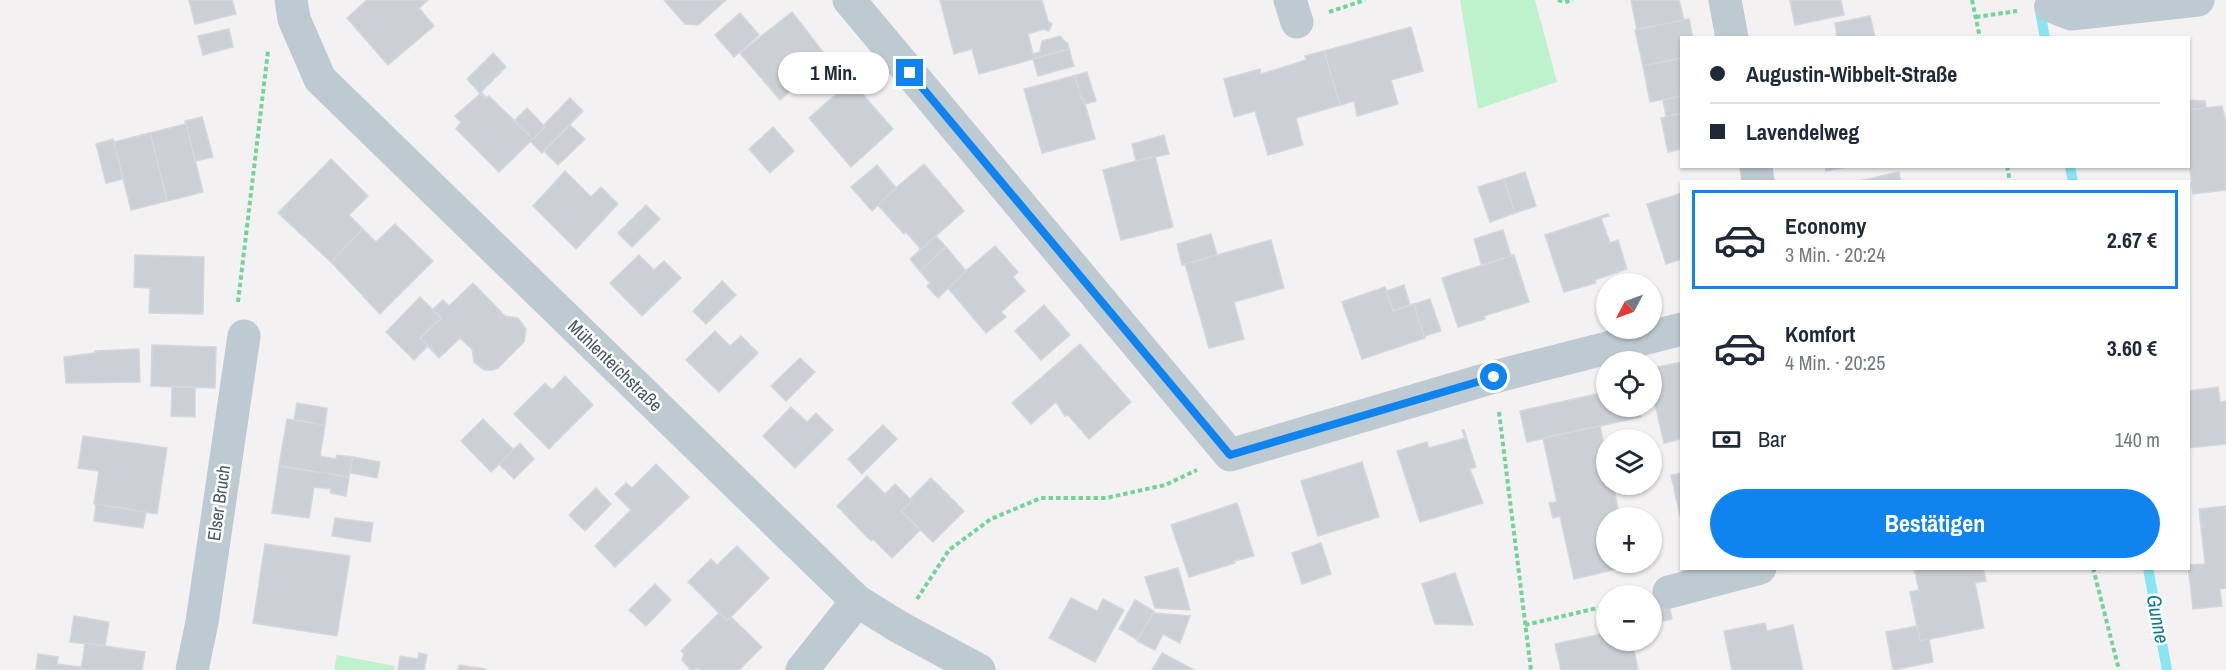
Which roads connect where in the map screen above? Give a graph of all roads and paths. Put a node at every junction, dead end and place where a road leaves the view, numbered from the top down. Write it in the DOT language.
graph roads {
  1 [pos="849,0"];
  2 [pos="1558,0"];
  3 [pos="1573,0"];
  4 [pos="1725,0"];
  5 [pos="1972,0"];
  6 [pos="2198,0"];
  7 [pos="2051,6"];
  8 [pos="292,10"];
  9 [pos="2007,13"];
  10 [pos="1976,18"];
  11 [pos="1732,36"];
  12 [pos="1980,36"];
  13 [pos="1680,330"];
  14 [pos="244,336"];
  15 [pos="1494,377"];
  16 [pos="1230,455"];
  17 [pos="1752,570"];
  18 [pos="2094,570"];
  19 [pos="1669,592"];
  20 [pos="857,601"];
  21 [pos="1596,608"];
  22 [pos="1525,625"];
  23 [pos="899,627"];
  24 [pos="192,670"];
  25 [pos="802,670"];
  26 [pos="979,670"];
  27 [pos="1531,670"];
  28 [pos="2119,670"];
  1 -- 16 [label="street"];
  2 -- 3 [label="path"];
  4 -- 11 [label="street"];
  5 -- 10 [label="path"];
  6 -- 7 [label="street"];
  8 -- 14 [label="path"];
  8 -- 20 [label="street, Mühlenteichstraße"];
  9 -- 10 [label="path"];
  10 -- 12 [label="path"];
  13 -- 15 [label="street"];
  14 -- 24 [label="street, Elser Bruch"];
  15 -- 16 [label="street"];
  15 -- 22 [label="path"];
  16 -- 23 [label="path"];
  17 -- 19 [label="street"];
  18 -- 28 [label="path"];
  20 -- 23 [label="street, Mühlenteichstraße"];
  20 -- 25 [label="street"];
  21 -- 22 [label="path"];
  22 -- 27 [label="path"];
  23 -- 26 [label="street, Mühlenteichstraße"];
}
